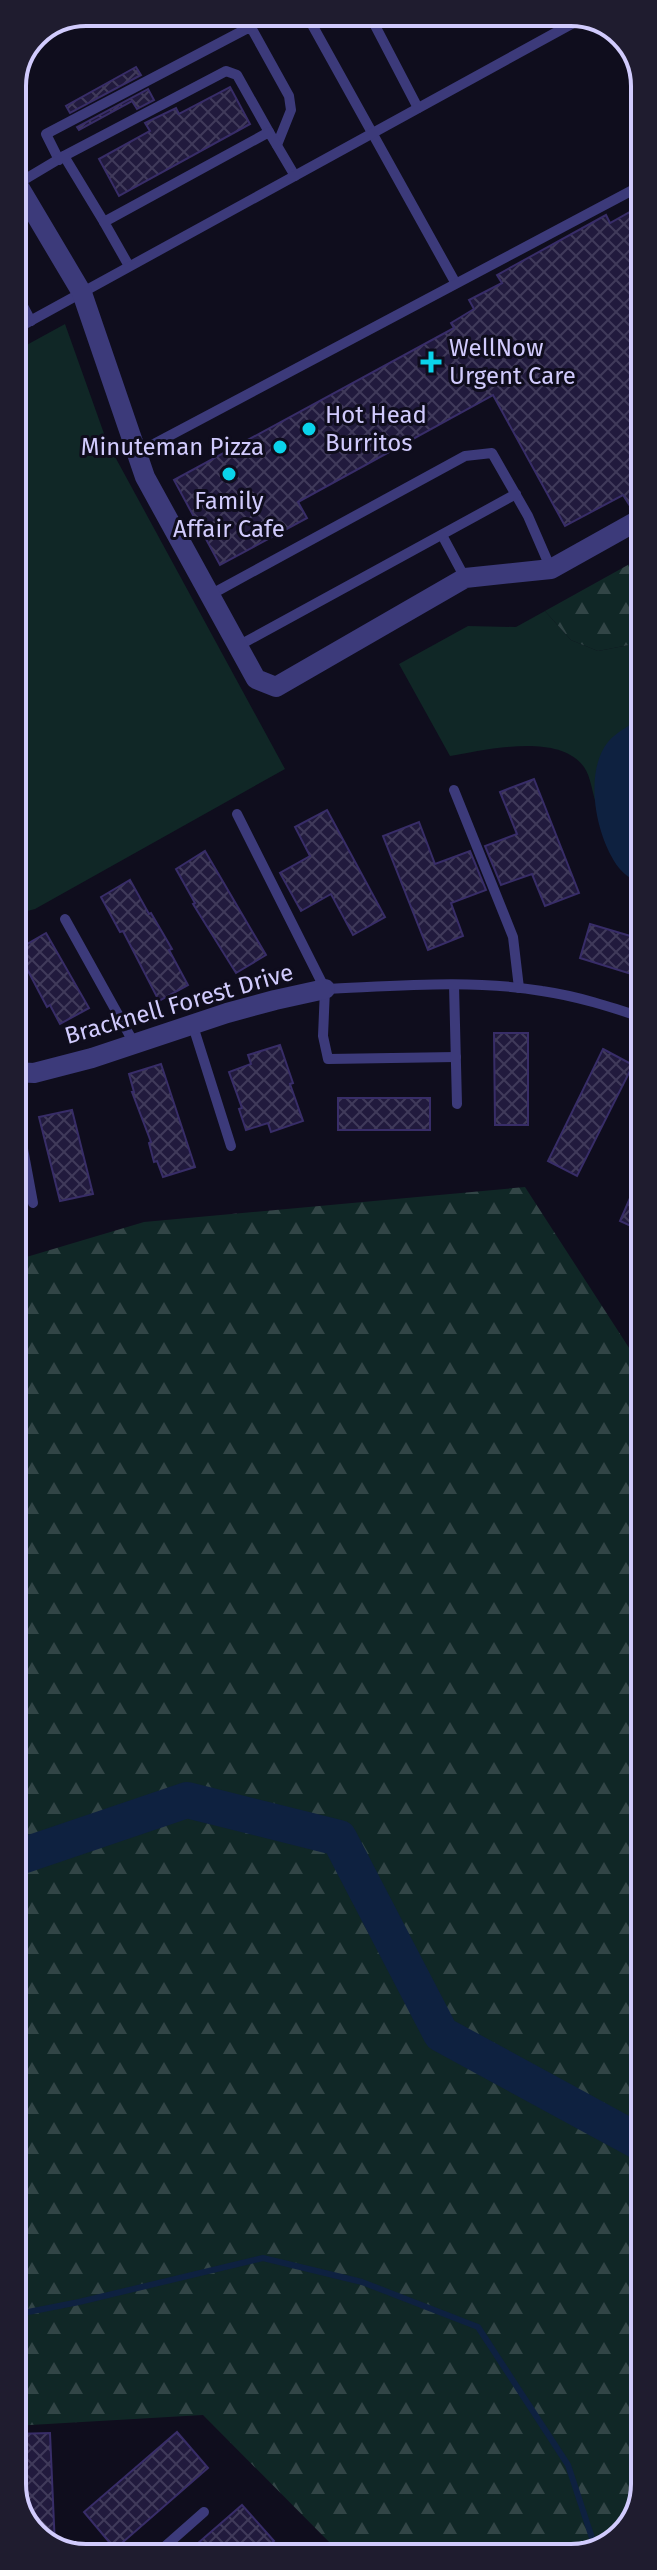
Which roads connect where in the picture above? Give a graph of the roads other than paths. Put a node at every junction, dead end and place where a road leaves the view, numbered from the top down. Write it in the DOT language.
graph roads {
  1 [pos="313,26"];
  2 [pos="375,26"];
  3 [pos="568,26"];
  4 [pos="418,108"];
  5 [pos="269,132"];
  6 [pos="372,133"];
  7 [pos="277,145"];
  8 [pos="62,158"];
  9 [pos="26,175"];
  10 [pos="295,176"];
  11 [pos="631,191"];
  12 [pos="26,199"];
  13 [pos="104,222"];
  14 [pos="129,266"];
  15 [pos="455,282"];
  16 [pos="82,293"];
  17 [pos="26,312"];
  18 [pos="31,321"];
  19 [pos="26,324"];
  20 [pos="137,453"];
  21 [pos="516,494"];
  22 [pos="631,524"];
  23 [pos="442,535"];
  24 [pos="551,569"];
  25 [pos="465,578"];
  26 [pos="210,595"];
  27 [pos="238,646"];
  28 [pos="454,790"];
  29 [pos="237,814"];
  30 [pos="65,919"];
  31 [pos="454,985"];
  32 [pos="519,988"];
  33 [pos="325,989"];
  34 [pos="631,1014"];
  35 [pos="193,1026"];
  36 [pos="135,1045"];
  37 [pos="456,1057"];
  38 [pos="26,1073"];
  39 [pos="457,1104"];
  40 [pos="231,1146"];
  41 [pos="26,1165"];
  42 [pos="33,1203"];
  43 [pos="204,2512"];
  44 [pos="168,2544"];
  1 -- 6 [label="lane"];
  2 -- 4 [label="lane"];
  3 -- 4 [label="lane"];
  4 -- 6 [label="lane"];
  5 -- 7 [label="lane"];
  5 -- 8 [label="lane"];
  5 -- 13 [label="lane"];
  6 -- 10 [label="lane"];
  6 -- 15 [label="lane"];
  7 -- 8 [label="lane"];
  7 -- 10 [label="lane"];
  8 -- 9 [label="lane"];
  8 -- 13 [label="lane"];
  10 -- 14 [label="lane"];
  11 -- 15 [label="lane"];
  12 -- 16 [label="street"];
  13 -- 14 [label="lane"];
  14 -- 16 [label="lane"];
  15 -- 20 [label="lane"];
  16 -- 18 [label="lane"];
  16 -- 20 [label="street"];
  17 -- 18 [label="lane"];
  18 -- 19 [label="lane"];
  20 -- 26 [label="street"];
  21 -- 23 [label="lane"];
  21 -- 24 [label="lane"];
  21 -- 26 [label="lane"];
  22 -- 24 [label="street"];
  23 -- 25 [label="lane"];
  23 -- 27 [label="lane"];
  24 -- 25 [label="street"];
  25 -- 27 [label="street"];
  26 -- 27 [label="street"];
  28 -- 32 [label="lane"];
  29 -- 33 [label="lane"];
  30 -- 36 [label="lane"];
  31 -- 32 [label="lane, Bracknell Forest Drive"];
  31 -- 33 [label="lane, Bracknell Forest Drive"];
  31 -- 37 [label="lane"];
  32 -- 34 [label="lane, Bracknell Forest Drive"];
  33 -- 35 [label="street, Bracknell Forest Drive"];
  33 -- 37 [label="lane"];
  35 -- 36 [label="street, Bracknell Forest Drive"];
  35 -- 40 [label="lane"];
  36 -- 38 [label="street, Bracknell Forest Drive"];
  37 -- 39 [label="lane"];
  41 -- 42 [label="lane"];
  43 -- 44 [label="lane"];
}
